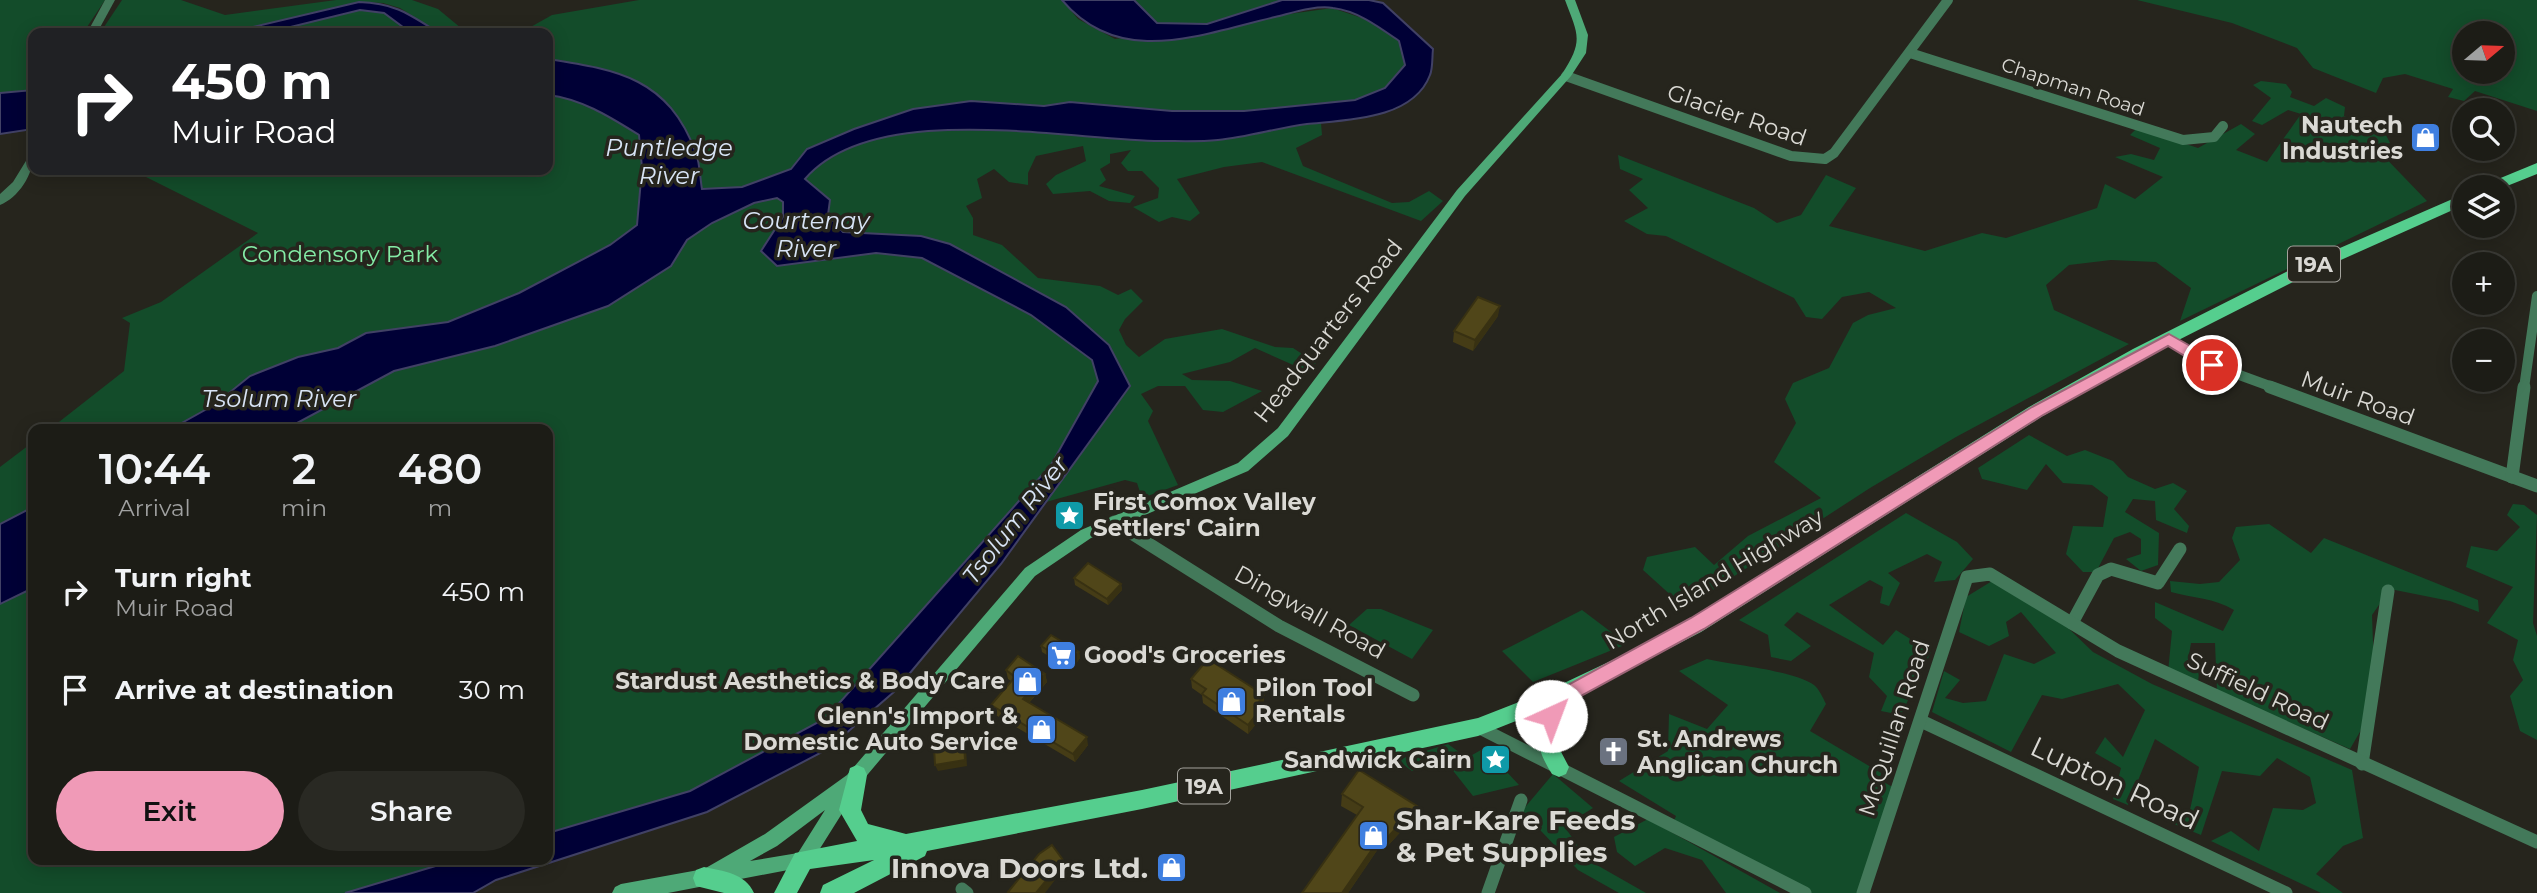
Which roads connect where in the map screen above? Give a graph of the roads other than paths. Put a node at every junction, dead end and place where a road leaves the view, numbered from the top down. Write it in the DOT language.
graph roads {
  1 [pos="110,0"];
  2 [pos="1570,0"];
  3 [pos="1948,0"];
  4 [pos="95,28"];
  5 [pos="1910,53"];
  6 [pos="1566,76"];
  7 [pos="2223,126"];
  8 [pos="28,168"];
  9 [pos="2537,168"];
  10 [pos="2515,177"];
  11 [pos="0,201"];
  12 [pos="2452,204"];
  13 [pos="2537,296"];
  14 [pos="2169,340"];
  15 [pos="2512,477"];
  16 [pos="2537,486"];
  17 [pos="1114,522"];
  18 [pos="2180,548"];
  19 [pos="1967,577"];
  20 [pos="2388,591"];
  21 [pos="2072,622"];
  22 [pos="1573,692"];
  23 [pos="1413,695"];
  24 [pos="1921,721"];
  25 [pos="1478,727"];
  26 [pos="2362,764"];
  27 [pos="1559,767"];
  28 [pos="857,775"];
  29 [pos="1521,800"];
  30 [pos="929,842"];
  31 [pos="2537,842"];
  32 [pos="803,860"];
  33 [pos="704,878"];
  34 [pos="621,893"];
  35 [pos="743,893"];
  36 [pos="785,893"];
  37 [pos="831,893"];
  38 [pos="1488,893"];
  39 [pos="1805,893"];
  40 [pos="1863,893"];
  41 [pos="2286,893"];
  1 -- 4 [label="street"];
  2 -- 6 [label="main road, Headquarters Road"];
  3 -- 5 [label="street, Glacier Road"];
  5 -- 6 [label="street, Glacier Road"];
  5 -- 7 [label="street, Chapman Road"];
  6 -- 17 [label="main road, Headquarters Road"];
  8 -- 11 [label="street"];
  9 -- 10 [label="main road"];
  12 -- 14 [label="main road, North Island Highway / 19A"];
  13 -- 15 [label="street"];
  14 -- 15 [label="street, Muir Road"];
  14 -- 22 [label="main road, North Island Highway / 19A"];
  15 -- 16 [label="street, Muir Road"];
  17 -- 23 [label="street, Dingwall Road"];
  17 -- 28 [label="main road, Headquarters Road"];
  18 -- 21 [label="street"];
  19 -- 21 [label="street, Suffield Road"];
  19 -- 24 [label="street, McQuillan Road"];
  20 -- 26 [label="street"];
  21 -- 26 [label="street, Suffield Road"];
  22 -- 25 [label="main road, North Island Highway / 19A"];
  22 -- 27 [label="main road"];
  24 -- 40 [label="street, McQuillan Road"];
  24 -- 41 [label="street, Lupton Road"];
  25 -- 27 [label="street"];
  25 -- 30 [label="main road, North Island Highway / 19A"];
  26 -- 31 [label="street, Suffield Road"];
  27 -- 39 [label="street"];
  28 -- 30 [label="main road"];
  28 -- 32 [label="main road, Headquarters Road"];
  28 -- 33 [label="main road"];
  29 -- 38 [label="street"];
  30 -- 32 [label="main road, 19A"];
  30 -- 37 [label="main road"];
  32 -- 33 [label="main road"];
  32 -- 36 [label="main road"];
  33 -- 34 [label="main road"];
  33 -- 35 [label="main road"];
}
